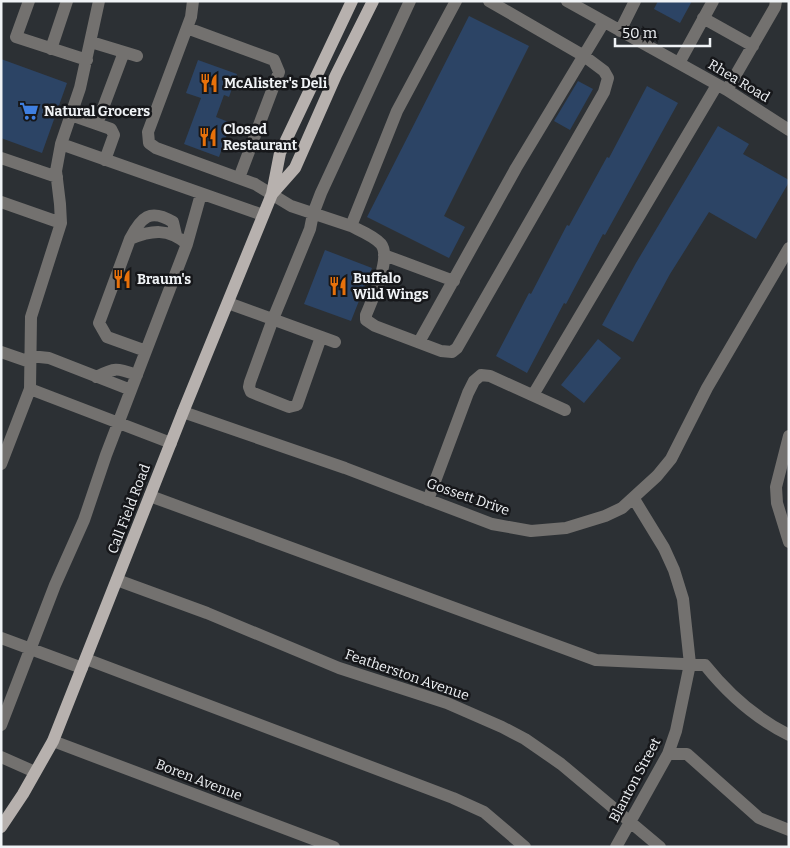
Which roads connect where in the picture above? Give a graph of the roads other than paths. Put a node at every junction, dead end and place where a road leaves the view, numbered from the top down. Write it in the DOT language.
graph roads {
  1 [pos="29,1"];
  2 [pos="67,1"];
  3 [pos="99,1"];
  4 [pos="193,1"];
  5 [pos="352,1"];
  6 [pos="373,1"];
  7 [pos="410,1"];
  8 [pos="456,1"];
  9 [pos="489,1"];
  10 [pos="568,1"];
  11 [pos="636,1"];
  12 [pos="713,1"];
  13 [pos="776,1"];
  14 [pos="703,18"];
  15 [pos="604,22"];
  16 [pos="187,28"];
  17 [pos="620,31"];
  18 [pos="91,42"];
  19 [pos="753,46"];
  20 [pos="51,48"];
  21 [pos="584,56"];
  22 [pos="87,60"];
  23 [pos="679,63"];
  24 [pos="722,88"];
  25 [pos="71,115"];
  26 [pos="97,124"];
  27 [pos="789,130"];
  28 [pos="61,144"];
  29 [pos="1,158"];
  30 [pos="106,160"];
  31 [pos="57,177"];
  32 [pos="239,178"];
  33 [pos="201,194"];
  34 [pos="272,194"];
  35 [pos="1,202"];
  36 [pos="313,214"];
  37 [pos="263,215"];
  38 [pos="61,223"];
  39 [pos="351,226"];
  40 [pos="187,244"];
  41 [pos="789,248"];
  42 [pos="384,255"];
  43 [pos="454,281"];
  44 [pos="228,303"];
  45 [pos="273,319"];
  46 [pos="321,337"];
  47 [pos="335,342"];
  48 [pos="419,342"];
  49 [pos="146,351"];
  50 [pos="1,352"];
  51 [pos="30,359"];
  52 [pos="137,375"];
  53 [pos="96,377"];
  54 [pos="30,389"];
  55 [pos="132,390"];
  56 [pos="533,395"];
  57 [pos="565,410"];
  58 [pos="183,412"];
  59 [pos="119,423"];
  60 [pos="789,436"];
  61 [pos="171,443"];
  62 [pos="1,464"];
  63 [pos="150,496"];
  64 [pos="634,499"];
  65 [pos="428,500"];
  66 [pos="789,542"];
  67 [pos="117,580"];
  68 [pos="1,638"];
  69 [pos="31,650"];
  70 [pos="84,664"];
  71 [pos="690,664"];
  72 [pos="4,706"];
  73 [pos="1,725"];
  74 [pos="789,735"];
  75 [pos="53,741"];
  76 [pos="668,754"];
  77 [pos="1,757"];
  78 [pos="36,772"];
  79 [pos="630,823"];
  80 [pos="2,825"];
  81 [pos="789,830"];
  82 [pos="334,847"];
  83 [pos="525,847"];
  84 [pos="616,847"];
  85 [pos="660,847"];
  1 -- 20 [label="street"];
  2 -- 20 [label="street"];
  3 -- 18 [label="street"];
  4 -- 16 [label="street"];
  5 -- 34 [label="main road, Call Field Road"];
  6 -- 34 [label="main road, Call Field Road"];
  7 -- 36 [label="street"];
  8 -- 39 [label="street"];
  9 -- 21 [label="street"];
  10 -- 15 [label="street, Rhea Road"];
  11 -- 17 [label="street"];
  12 -- 14 [label="street"];
  13 -- 19 [label="street"];
  14 -- 19 [label="street"];
  14 -- 23 [label="street"];
  15 -- 17 [label="street, Rhea Road"];
  15 -- 21 [label="street"];
  16 -- 32 [label="street"];
  16 -- 32 [label="street"];
  17 -- 23 [label="street, Rhea Road"];
  18 -- 22 [label="street"];
  18 -- 26 [label="street"];
  19 -- 24 [label="street"];
  20 -- 22 [label="street"];
  21 -- 43 [label="street"];
  21 -- 48 [label="street"];
  22 -- 25 [label="street"];
  23 -- 24 [label="street, Rhea Road"];
  24 -- 27 [label="street, Rhea Road"];
  24 -- 56 [label="street"];
  25 -- 26 [label="street"];
  25 -- 28 [label="street"];
  26 -- 30 [label="street"];
  28 -- 30 [label="street"];
  28 -- 31 [label="street"];
  29 -- 31 [label="street"];
  30 -- 33 [label="street"];
  31 -- 38 [label="street"];
  32 -- 34 [label="street"];
  33 -- 37 [label="street"];
  33 -- 40 [label="street"];
  34 -- 36 [label="street"];
  34 -- 37 [label="main road, Call Field Road"];
  35 -- 38 [label="street"];
  36 -- 39 [label="street"];
  36 -- 45 [label="street"];
  37 -- 44 [label="main road, Call Field Road"];
  38 -- 51 [label="street"];
  39 -- 42 [label="street"];
  40 -- 49 [label="street"];
  40 -- 49 [label="street"];
  41 -- 64 [label="street, Gossett Drive"];
  42 -- 43 [label="street"];
  42 -- 48 [label="street"];
  43 -- 48 [label="street"];
  44 -- 45 [label="street"];
  44 -- 58 [label="main road, Call Field Road"];
  45 -- 46 [label="street"];
  45 -- 46 [label="street"];
  46 -- 47 [label="street"];
  49 -- 52 [label="street"];
  50 -- 51 [label="street"];
  51 -- 53 [label="street"];
  51 -- 54 [label="street"];
  52 -- 53 [label="street"];
  52 -- 55 [label="street"];
  53 -- 55 [label="street"];
  54 -- 59 [label="street"];
  54 -- 62 [label="street"];
  55 -- 59 [label="street"];
  56 -- 57 [label="street"];
  56 -- 65 [label="street"];
  58 -- 61 [label="main road, Call Field Road"];
  58 -- 65 [label="street, Gossett Drive"];
  59 -- 61 [label="street"];
  59 -- 69 [label="street"];
  60 -- 66 [label="street"];
  61 -- 63 [label="main road, Call Field Road"];
  63 -- 67 [label="main road, Call Field Road"];
  63 -- 71 [label="street"];
  64 -- 65 [label="street, Gossett Drive"];
  64 -- 71 [label="street, Blanton Street"];
  67 -- 70 [label="main road, Call Field Road"];
  67 -- 79 [label="street, Featherston Avenue"];
  68 -- 69 [label="street"];
  69 -- 70 [label="street"];
  69 -- 72 [label="street"];
  70 -- 75 [label="main road, Call Field Road"];
  70 -- 83 [label="street"];
  71 -- 74 [label="street"];
  71 -- 76 [label="street, Blanton Street"];
  72 -- 73 [label="street"];
  75 -- 78 [label="main road, Call Field Road"];
  75 -- 82 [label="street, Boren Avenue"];
  76 -- 79 [label="street, Blanton Street"];
  76 -- 81 [label="street"];
  77 -- 78 [label="street"];
  78 -- 80 [label="main road, Call Field Road"];
  79 -- 84 [label="street, Blanton Street"];
  79 -- 85 [label="street, Featherston Avenue"];
}
